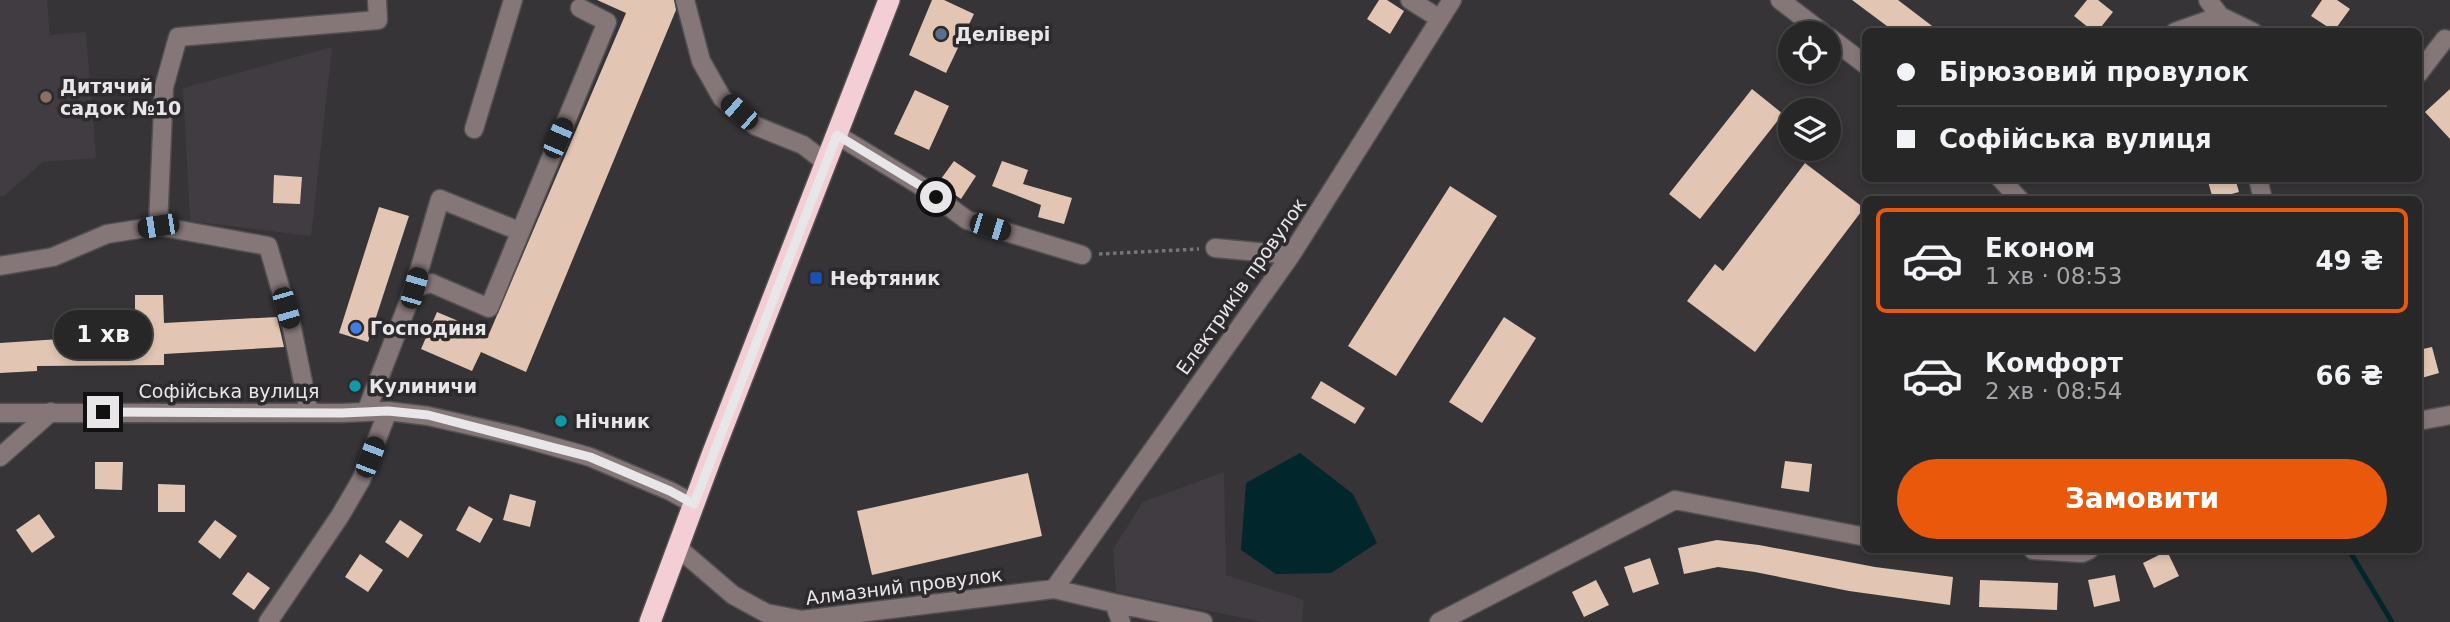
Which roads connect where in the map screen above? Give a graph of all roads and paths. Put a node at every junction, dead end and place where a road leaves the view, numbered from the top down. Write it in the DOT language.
graph roads {
  1 [pos="377,0"];
  2 [pos="513,0"];
  3 [pos="685,0"];
  4 [pos="889,0"];
  5 [pos="1410,0"];
  6 [pos="1452,0"];
  7 [pos="1780,0"];
  8 [pos="2208,0"];
  9 [pos="580,8"];
  10 [pos="1440,19"];
  11 [pos="1807,21"];
  12 [pos="2222,24"];
  13 [pos="2198,28"];
  14 [pos="2445,39"];
  15 [pos="1841,46"];
  16 [pos="1862,62"];
  17 [pos="2422,69"];
  18 [pos="474,129"];
  19 [pos="837,135"];
  20 [pos="825,162"];
  21 [pos="2004,182"];
  22 [pos="2016,196"];
  23 [pos="158,226"];
  24 [pos="519,232"];
  25 [pos="1215,248"];
  26 [pos="1082,255"];
  27 [pos="1291,255"];
  28 [pos="0,267"];
  29 [pos="414,288"];
  30 [pos="388,411"];
  31 [pos="51,412"];
  32 [pos="309,412"];
  33 [pos="366,412"];
  34 [pos="0,413"];
  35 [pos="2450,415"];
  36 [pos="2422,420"];
  37 [pos="0,457"];
  38 [pos="694,504"];
  39 [pos="1862,536"];
  40 [pos="677,547"];
  41 [pos="1054,589"];
  42 [pos="1114,603"];
  43 [pos="268,622"];
  44 [pos="650,622"];
  45 [pos="1121,622"];
  46 [pos="1203,622"];
  47 [pos="1439,622"];
  1 -- 23 [label="street"];
  2 -- 18 [label="street"];
  3 -- 20 [label="street"];
  4 -- 19 [label="highway"];
  5 -- 10 [label="street"];
  6 -- 10 [label="street, Електриків провулок"];
  7 -- 11 [label="street"];
  8 -- 12 [label="street"];
  9 -- 24 [label="street"];
  10 -- 27 [label="street, Електриків провулок"];
  12 -- 13 [label="street"];
  14 -- 17 [label="street"];
  15 -- 16 [label="street"];
  19 -- 20 [label="highway"];
  19 -- 26 [label="street"];
  20 -- 38 [label="highway"];
  21 -- 22 [label="street"];
  23 -- 28 [label="street"];
  23 -- 32 [label="street"];
  24 -- 29 [label="street"];
  24 -- 29 [label="street"];
  25 -- 26 [label="path"];
  25 -- 27 [label="street"];
  27 -- 41 [label="street, Електриків провулок"];
  29 -- 33 [label="street"];
  30 -- 33 [label="street, Софійська вулиця"];
  30 -- 38 [label="street, Софійська вулиця"];
  30 -- 43 [label="street"];
  31 -- 32 [label="street, Софійська вулиця"];
  31 -- 34 [label="street, Софійська вулиця"];
  31 -- 37 [label="street"];
  32 -- 33 [label="street, Софійська вулиця"];
  35 -- 36 [label="street"];
  38 -- 40 [label="highway"];
  39 -- 47 [label="street"];
  40 -- 41 [label="street, Алмазний провулок"];
  40 -- 44 [label="highway"];
  41 -- 42 [label="street, Алмазний провулок"];
  42 -- 45 [label="street"];
  42 -- 46 [label="street, Алмазний провулок"];
}
